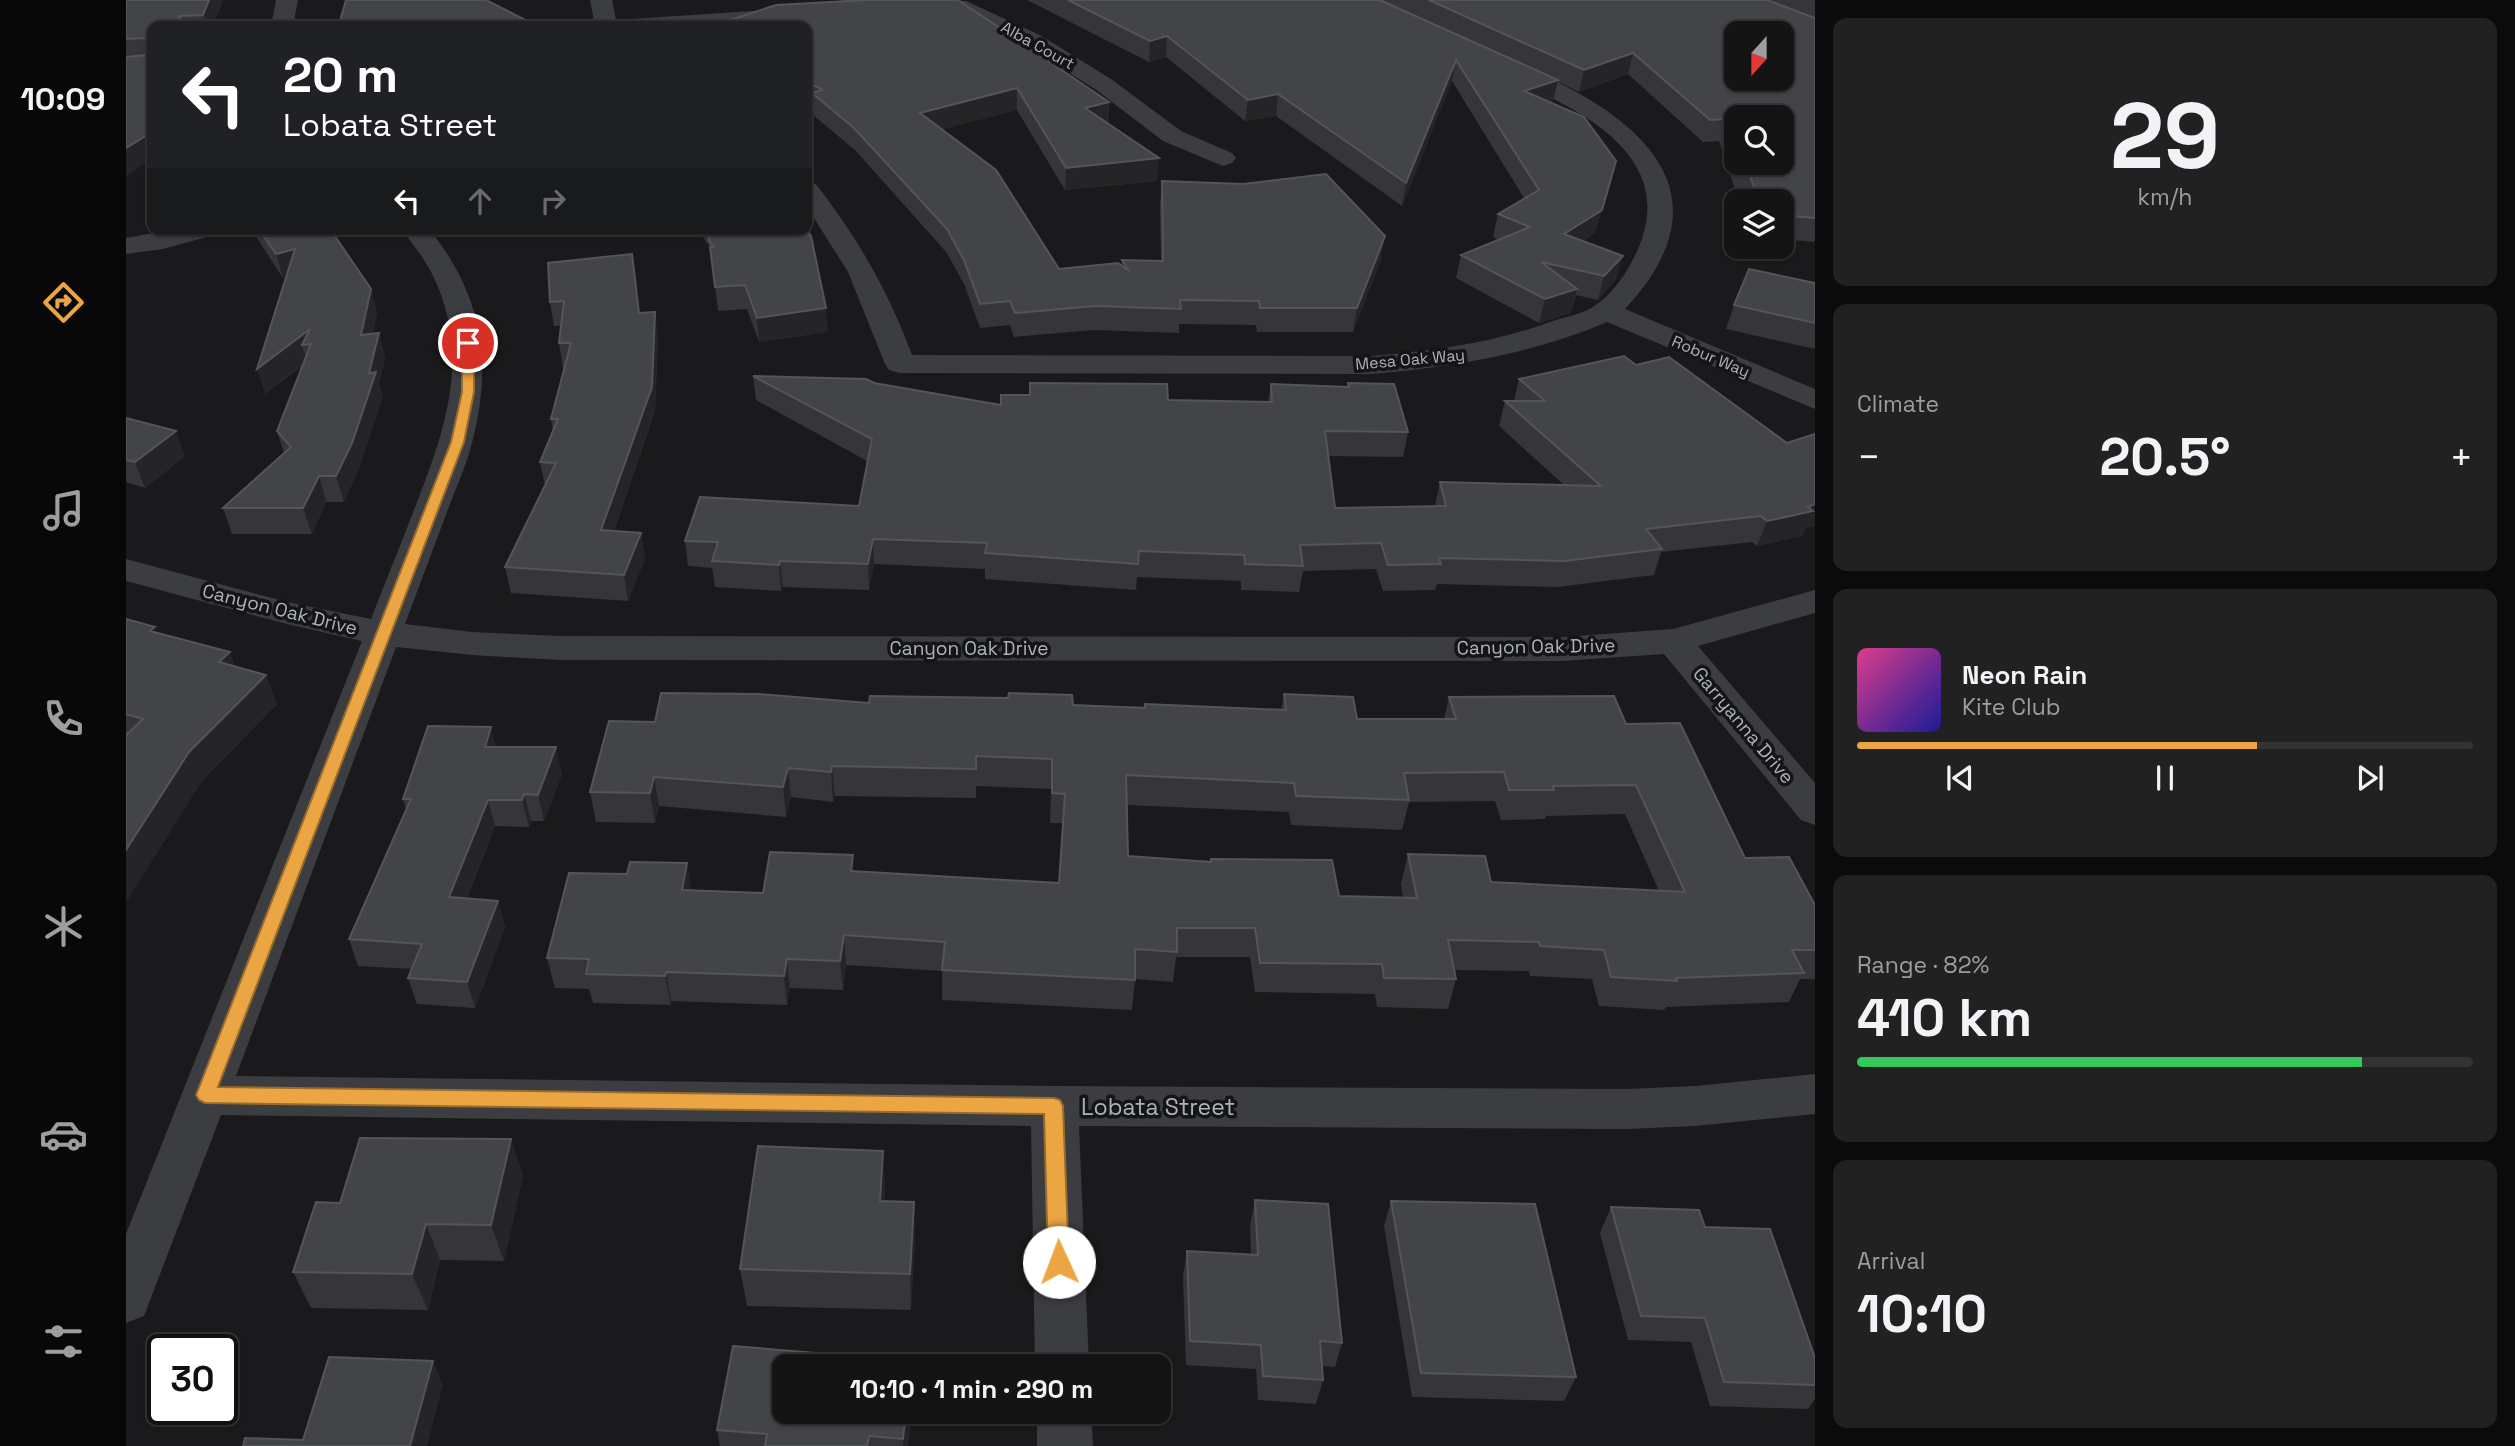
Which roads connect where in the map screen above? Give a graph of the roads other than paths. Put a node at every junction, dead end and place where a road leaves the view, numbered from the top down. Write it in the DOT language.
graph roads {
  1 [pos="288,0"];
  2 [pos="601,0"];
  3 [pos="904,9"];
  4 [pos="810,15"];
  5 [pos="283,21"];
  6 [pos="605,21"];
  7 [pos="706,21"];
  8 [pos="1484,58"];
  9 [pos="1223,158"];
  10 [pos="812,196"];
  11 [pos="184,235"];
  12 [pos="420,235"];
  13 [pos="126,247"];
  14 [pos="1606,311"];
  15 [pos="1815,400"];
  16 [pos="126,570"];
  17 [pos="1815,601"];
  18 [pos="384,633"];
  19 [pos="1674,641"];
  20 [pos="1815,810"];
  21 [pos="1815,1094"];
  22 [pos="205,1095"];
  23 [pos="1054,1106"];
  24 [pos="126,1299"];
  25 [pos="1062,1354"];
  26 [pos="1064,1424"];
  27 [pos="1065,1446"];
  1 -- 5 [label="street"];
  2 -- 6 [label="street"];
  3 -- 9 [label="street, Alba Court"];
  4 -- 7 [label="street"];
  8 -- 14 [label="street, Mesa Oak Way"];
  10 -- 14 [label="street, Mesa Oak Way"];
  11 -- 13 [label="street"];
  12 -- 18 [label="street"];
  14 -- 15 [label="street, Robur Way"];
  16 -- 18 [label="street, Canyon Oak Drive"];
  17 -- 19 [label="street, Canyon Oak Drive"];
  18 -- 19 [label="street, Canyon Oak Drive"];
  18 -- 22 [label="street"];
  19 -- 20 [label="street, Garryanna Drive"];
  21 -- 23 [label="street, Lobata Street"];
  22 -- 23 [label="street, Lobata Street"];
  22 -- 24 [label="street"];
  23 -- 25 [label="street"];
  26 -- 27 [label="street"];
}
